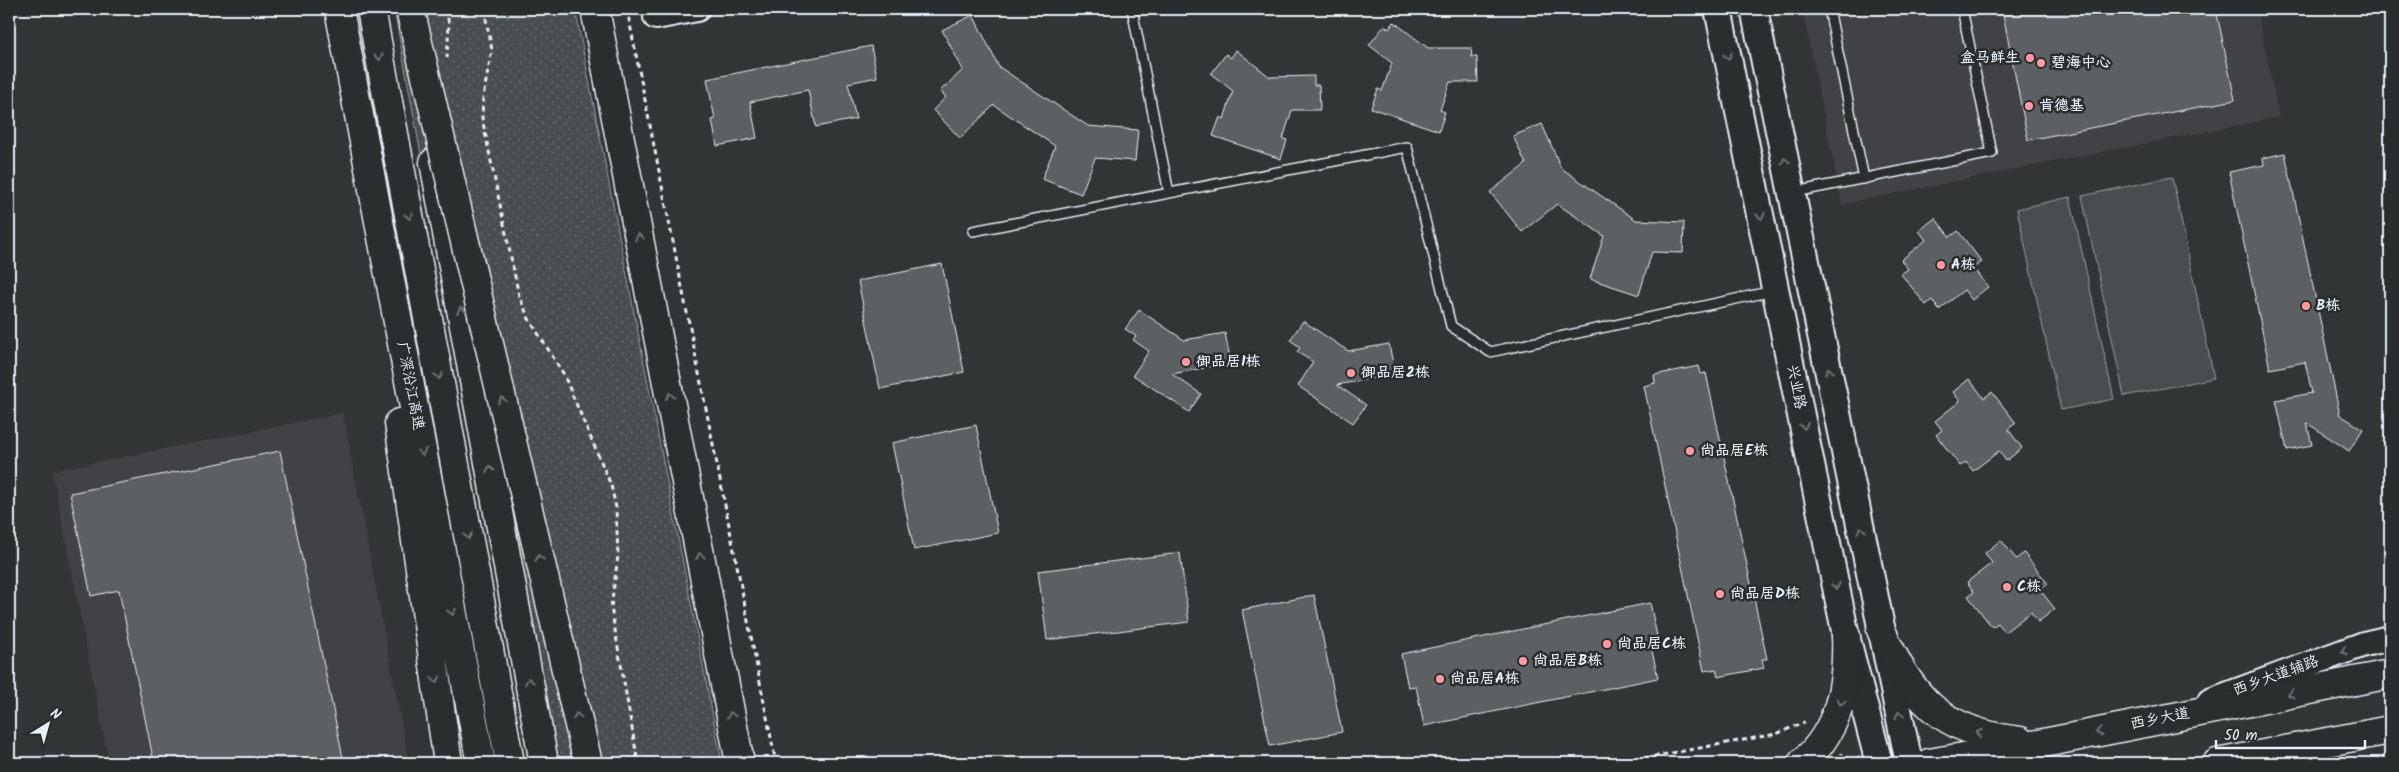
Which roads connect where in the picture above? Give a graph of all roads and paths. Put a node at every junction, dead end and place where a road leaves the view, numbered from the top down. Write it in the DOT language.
graph roads {
  1 [pos="338,9"];
  2 [pos="371,9"];
  3 [pos="406,9"];
  4 [pos="410,9"];
  5 [pos="484,9"];
  6 [pos="595,9"];
  7 [pos="627,9"];
  8 [pos="697,9"];
  9 [pos="1132,9"];
  10 [pos="1718,9"];
  11 [pos="1754,9"];
  12 [pos="1829,9"];
  13 [pos="1962,9"];
  14 [pos="656,17"];
  15 [pos="1864,179"];
  16 [pos="1169,193"];
  17 [pos="1792,193"];
  18 [pos="973,231"];
  19 [pos="1776,290"];
  20 [pos="1881,630"];
  21 [pos="1846,636"];
  22 [pos="2390,638"];
  23 [pos="2390,674"];
  24 [pos="1812,716"];
  25 [pos="2164,718"];
  26 [pos="2390,730"];
  27 [pos="2044,743"];
  28 [pos="448,763"];
  29 [pos="481,763"];
  30 [pos="510,763"];
  31 [pos="544,763"];
  32 [pos="588,763"];
  33 [pos="638,763"];
  34 [pos="740,763"];
  35 [pos="776,763"];
  36 [pos="1618,763"];
  37 [pos="1802,763"];
  38 [pos="1879,763"];
  39 [pos="1909,763"];
  40 [pos="1929,763"];
  41 [pos="2216,763"];
  1 -- 28 [label="main road, one-way"];
  1 -- 29 [label="main road, 广深沿江高速, one-way"];
  2 -- 30 [label="main road, one-way"];
  31 -- 3 [label="main road, one-way"];
  32 -- 4 [label="main road, one-way, bridge"];
  5 -- 33 [label="path"];
  34 -- 6 [label="main road, one-way"];
  7 -- 35 [label="path"];
  8 -- 14 [label="street"];
  9 -- 16 [label="lane"];
  10 -- 19 [label="main road, 兴业路, one-way"];
  17 -- 11 [label="main road, one-way"];
  12 -- 15 [label="lane"];
  13 -- 15 [label="lane"];
  15 -- 17 [label="lane"];
  16 -- 18 [label="lane"];
  16 -- 19 [label="lane"];
  20 -- 17 [label="main road, one-way"];
  19 -- 21 [label="main road, 兴业路, one-way"];
  27 -- 20 [label="main road, one-way"];
  39 -- 20 [label="main road, one-way"];
  21 -- 37 [label="main road, one-way"];
  21 -- 38 [label="main road, 兴业路"];
  22 -- 25 [label="street, 西乡大道辅路, one-way"];
  23 -- 25 [label="main road, 西乡大道, one-way"];
  24 -- 36 [label="path"];
  25 -- 27 [label="main road, 西乡大道, one-way"];
  26 -- 41 [label="main road"];
  27 -- 40 [label="main road, 西乡大道"];
}
